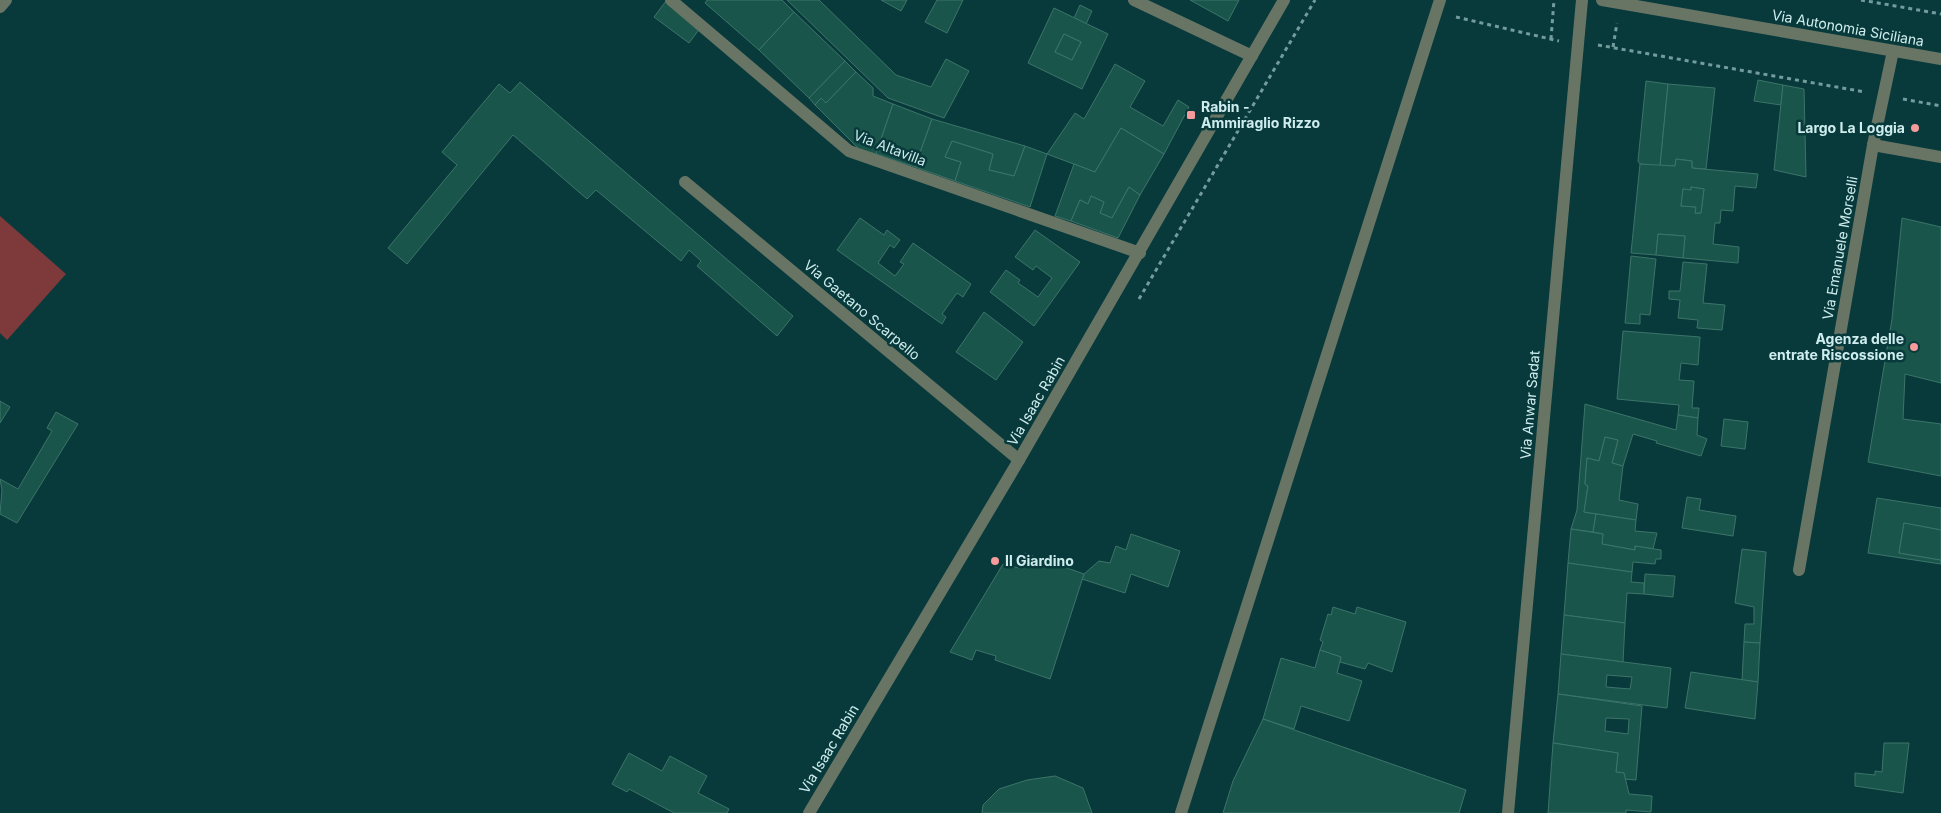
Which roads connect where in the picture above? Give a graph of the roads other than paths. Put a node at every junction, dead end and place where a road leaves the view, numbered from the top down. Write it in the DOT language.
graph roads {
  1 [pos="6,0"];
  2 [pos="671,0"];
  3 [pos="1134,0"];
  4 [pos="1284,0"];
  5 [pos="1582,0"];
  6 [pos="1602,0"];
  7 [pos="1438,6"];
  8 [pos="0,7"];
  9 [pos="1893,50"];
  10 [pos="1252,56"];
  11 [pos="1941,59"];
  12 [pos="1873,145"];
  13 [pos="1941,157"];
  14 [pos="685,182"];
  15 [pos="1140,253"];
  16 [pos="1019,460"];
  17 [pos="1799,570"];
  18 [pos="808,813"];
  19 [pos="1181,813"];
  20 [pos="1508,813"];
  1 -- 8 [label="street"];
  2 -- 15 [label="street, Via Altavilla"];
  3 -- 10 [label="street"];
  4 -- 10 [label="street, Via Isaac Rabin"];
  5 -- 20 [label="street, Via Anwar Sadat"];
  6 -- 9 [label="street, Via Autonomia Siciliana"];
  7 -- 19 [label="street"];
  9 -- 11 [label="street, Via Autonomia Siciliana"];
  9 -- 12 [label="street, Via Emanuele Morselli"];
  10 -- 15 [label="street, Via Isaac Rabin"];
  12 -- 13 [label="street"];
  12 -- 17 [label="street, Via Emanuele Morselli"];
  14 -- 16 [label="street, Via Gaetano Scarpello"];
  15 -- 16 [label="street, Via Isaac Rabin"];
  16 -- 18 [label="street, Via Isaac Rabin"];
}
